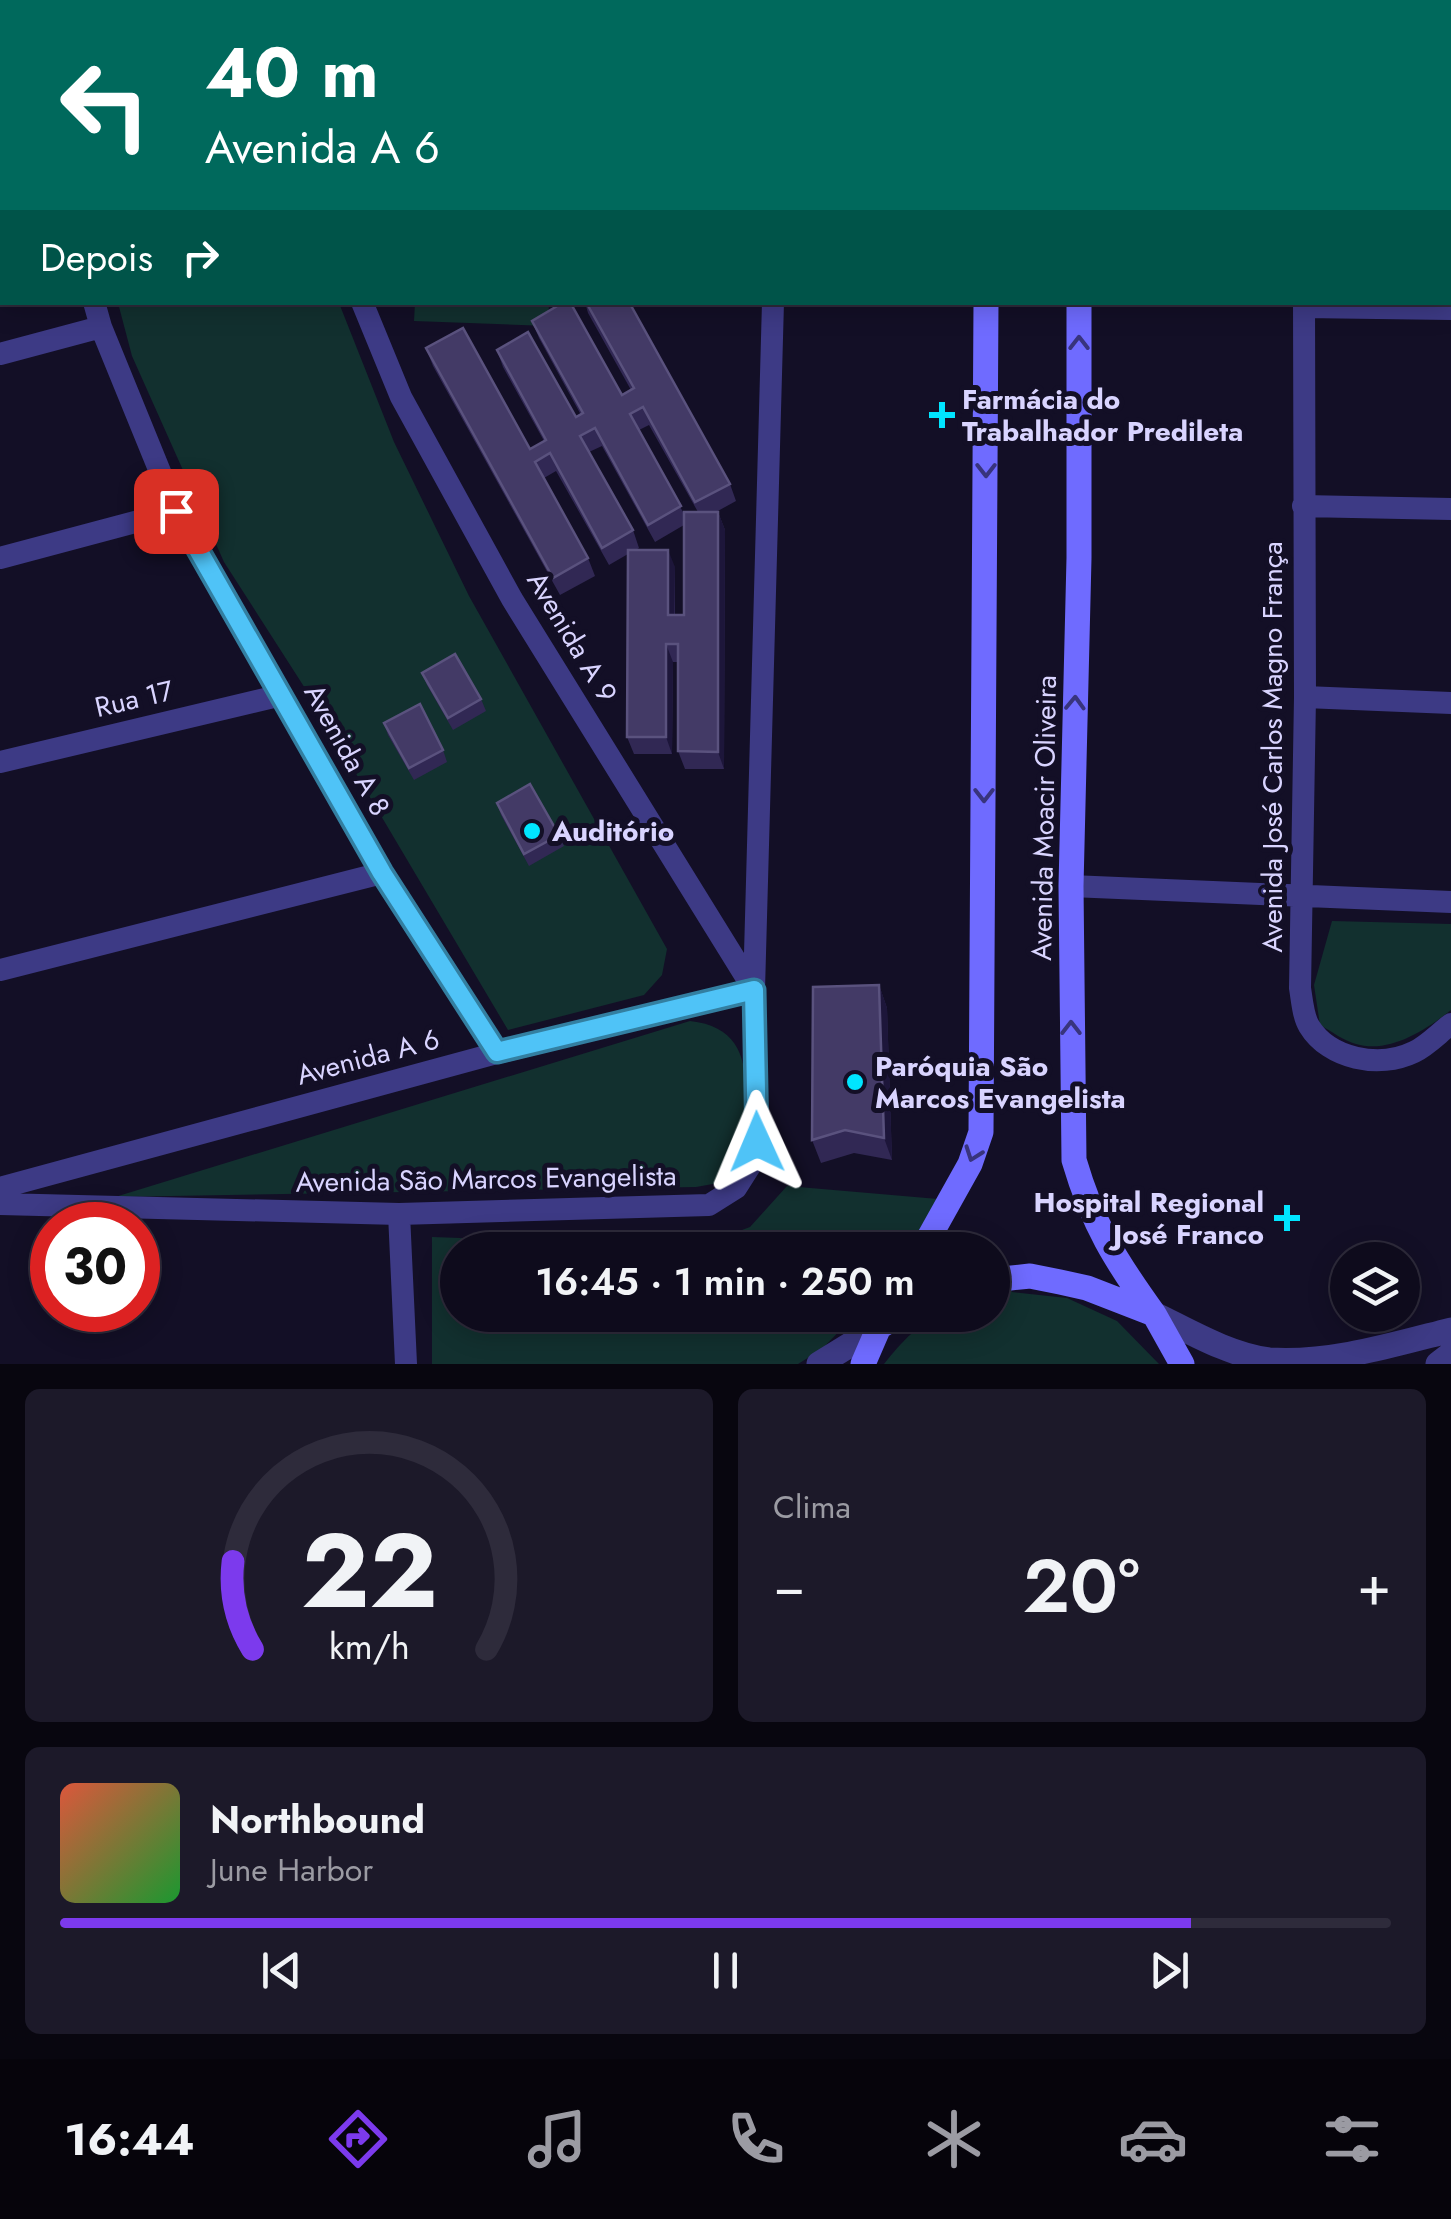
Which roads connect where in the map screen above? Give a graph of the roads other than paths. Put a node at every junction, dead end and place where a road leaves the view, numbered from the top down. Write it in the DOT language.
graph roads {
  1 [pos="95,305"];
  2 [pos="363,305"];
  3 [pos="773,305"];
  4 [pos="986,305"];
  5 [pos="1078,305"];
  6 [pos="1304,305"];
  7 [pos="1451,310"];
  8 [pos="101,327"];
  9 [pos="0,354"];
  10 [pos="1303,506"];
  11 [pos="1451,509"];
  12 [pos="176,511"];
  13 [pos="0,558"];
  14 [pos="282,695"];
  15 [pos="1305,698"];
  16 [pos="1451,703"];
  17 [pos="0,762"];
  18 [pos="382,873"];
  19 [pos="1071,886"];
  20 [pos="1302,896"];
  21 [pos="1451,902"];
  22 [pos="0,970"];
  23 [pos="754,990"];
  24 [pos="1451,1024"];
  25 [pos="497,1052"];
  26 [pos="0,1188"];
  27 [pos="0,1204"];
  28 [pos="399,1214"];
  29 [pos="932,1232"];
  30 [pos="1010,1278"];
  31 [pos="1154,1314"];
  32 [pos="1451,1330"];
  33 [pos="868,1332"];
  34 [pos="881,1332"];
  35 [pos="1451,1354"];
  36 [pos="406,1364"];
  37 [pos="819,1364"];
  38 [pos="863,1364"];
  39 [pos="1182,1364"];
  40 [pos="1438,1364"];
  1 -- 8 [label="street, Avenida A 8"];
  2 -- 23 [label="street, Avenida A 9"];
  3 -- 23 [label="street, Avenida São Marcos Evangelista"];
  4 -- 29 [label="main road, Avenida Moacir Oliveira, one-way"];
  19 -- 5 [label="main road, Avenida Moacir Oliveira, one-way"];
  6 -- 7 [label="street"];
  6 -- 10 [label="street, Avenida José Carlos Magno França"];
  8 -- 9 [label="street"];
  8 -- 12 [label="street, Avenida A 8"];
  10 -- 11 [label="street"];
  10 -- 15 [label="street, Avenida José Carlos Magno França"];
  12 -- 13 [label="street"];
  12 -- 14 [label="street, Avenida A 8"];
  14 -- 17 [label="street, Rua 17"];
  14 -- 18 [label="street, Avenida A 8"];
  15 -- 16 [label="street"];
  15 -- 20 [label="street, Avenida José Carlos Magno França"];
  18 -- 22 [label="street"];
  18 -- 25 [label="street, Avenida A 8"];
  19 -- 20 [label="street"];
  31 -- 19 [label="main road, Avenida Moacir Oliveira, one-way"];
  20 -- 21 [label="street"];
  20 -- 24 [label="street, Avenida José Carlos Magno França"];
  23 -- 25 [label="street, Avenida A 6"];
  23 -- 28 [label="street, Avenida São Marcos Evangelista"];
  25 -- 26 [label="street, Avenida A 6"];
  27 -- 28 [label="street, Avenida São Marcos Evangelista"];
  28 -- 36 [label="street"];
  30 -- 31 [label="main road"];
  31 -- 32 [label="street"];
  31 -- 39 [label="main road, Avenida Moacir Oliveira"];
  33 -- 37 [label="street"];
  34 -- 38 [label="main road"];
  35 -- 40 [label="street"];
}
